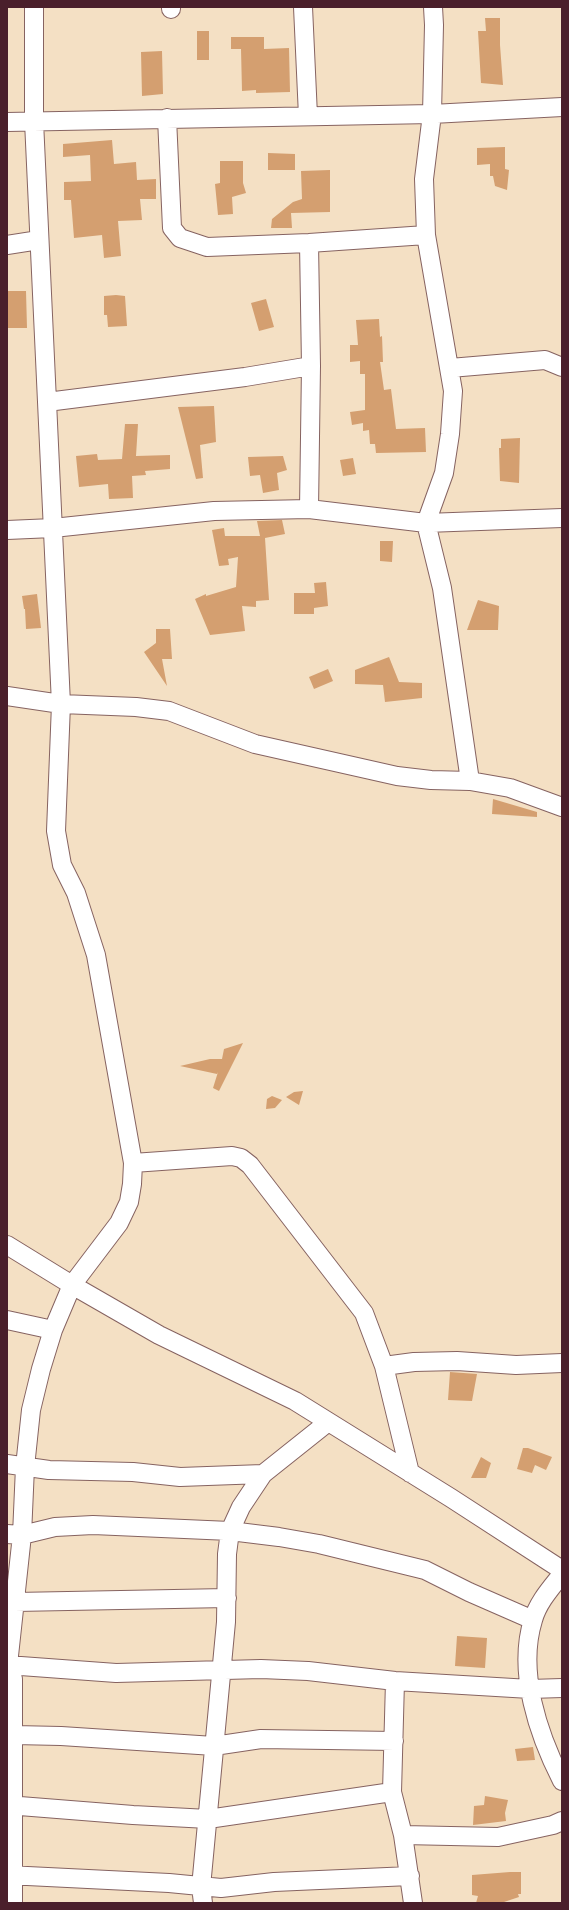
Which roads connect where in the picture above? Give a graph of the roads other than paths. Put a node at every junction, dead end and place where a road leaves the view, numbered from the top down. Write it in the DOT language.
graph roads {
  1 [pos="34,7"];
  2 [pos="304,7"];
  3 [pos="433,7"];
  4 [pos="562,107"];
  5 [pos="432,114"];
  6 [pos="308,116"];
  7 [pos="167,118"];
  8 [pos="34,121"];
  9 [pos="7,122"];
  10 [pos="426,235"];
  11 [pos="40,240"];
  12 [pos="309,243"];
  13 [pos="7,246"];
  14 [pos="311,366"];
  15 [pos="562,367"];
  16 [pos="450,368"];
  17 [pos="47,402"];
  18 [pos="309,509"];
  19 [pos="562,518"];
  20 [pos="426,523"];
  21 [pos="53,528"];
  22 [pos="7,530"];
  23 [pos="7,696"];
  24 [pos="61,704"];
  25 [pos="470,781"];
  26 [pos="562,807"];
  27 [pos="133,1163"];
  28 [pos="7,1245"];
  29 [pos="72,1285"];
  30 [pos="7,1320"];
  31 [pos="53,1330"];
  32 [pos="562,1363"];
  33 [pos="384,1366"];
  34 [pos="328,1423"];
  35 [pos="7,1464"];
  36 [pos="25,1467"];
  37 [pos="410,1473"];
  38 [pos="263,1474"];
  39 [pos="230,1531"];
  40 [pos="14,1534"];
  41 [pos="562,1570"];
  42 [pos="562,1574"];
  43 [pos="227,1598"];
  44 [pos="15,1602"];
  45 [pos="533,1620"];
  46 [pos="8,1665"];
  47 [pos="221,1670"];
  48 [pos="395,1681"];
  49 [pos="562,1688"];
  50 [pos="530,1689"];
  51 [pos="14,1735"];
  52 [pos="394,1741"];
  53 [pos="214,1746"];
  54 [pos="562,1781"];
  55 [pos="392,1792"];
  56 [pos="10,1805"];
  57 [pos="208,1819"];
  58 [pos="562,1820"];
  59 [pos="403,1835"];
  60 [pos="10,1875"];
  61 [pos="410,1876"];
  62 [pos="202,1895"];
  63 [pos="12,1903"];
  64 [pos="414,1903"];
  1 -- 8 [label="street"];
  2 -- 6 [label="street"];
  3 -- 5 [label="street"];
  4 -- 5 [label="street"];
  5 -- 6 [label="street"];
  5 -- 10 [label="street"];
  6 -- 7 [label="street"];
  7 -- 8 [label="street"];
  7 -- 12 [label="street"];
  8 -- 9 [label="street"];
  8 -- 11 [label="street"];
  10 -- 12 [label="street"];
  10 -- 16 [label="street"];
  11 -- 13 [label="street"];
  11 -- 17 [label="street"];
  12 -- 14 [label="street"];
  14 -- 17 [label="street"];
  14 -- 18 [label="street"];
  15 -- 16 [label="street"];
  16 -- 20 [label="street"];
  17 -- 21 [label="street"];
  18 -- 20 [label="street"];
  18 -- 21 [label="street"];
  19 -- 20 [label="street"];
  20 -- 25 [label="street"];
  21 -- 22 [label="street"];
  21 -- 24 [label="street"];
  23 -- 24 [label="street"];
  24 -- 25 [label="street"];
  24 -- 27 [label="street"];
  25 -- 26 [label="street"];
  27 -- 29 [label="street"];
  27 -- 33 [label="street"];
  28 -- 29 [label="street"];
  29 -- 31 [label="street"];
  29 -- 34 [label="street"];
  30 -- 31 [label="street"];
  31 -- 36 [label="street"];
  32 -- 33 [label="street"];
  33 -- 37 [label="street"];
  34 -- 37 [label="street"];
  34 -- 38 [label="street"];
  35 -- 36 [label="street"];
  36 -- 38 [label="street"];
  36 -- 40 [label="street"];
  37 -- 41 [label="street"];
  38 -- 39 [label="street"];
  39 -- 40 [label="street"];
  39 -- 43 [label="street"];
  39 -- 45 [label="street"];
  40 -- 44 [label="street"];
  42 -- 45 [label="street"];
  43 -- 44 [label="street"];
  43 -- 47 [label="street"];
  44 -- 46 [label="street"];
  45 -- 50 [label="street"];
  46 -- 47 [label="street"];
  46 -- 51 [label="street"];
  47 -- 48 [label="street"];
  47 -- 53 [label="street"];
  48 -- 50 [label="street"];
  48 -- 52 [label="street"];
  49 -- 50 [label="street"];
  50 -- 54 [label="street"];
  51 -- 53 [label="street"];
  51 -- 56 [label="street"];
  52 -- 53 [label="street"];
  52 -- 55 [label="street"];
  53 -- 57 [label="street"];
  55 -- 57 [label="street"];
  55 -- 59 [label="street"];
  56 -- 57 [label="street"];
  56 -- 60 [label="street"];
  57 -- 62 [label="street"];
  58 -- 59 [label="street"];
  59 -- 61 [label="street"];
  60 -- 62 [label="street"];
  60 -- 63 [label="street"];
  61 -- 62 [label="street"];
  61 -- 64 [label="street"];
}
